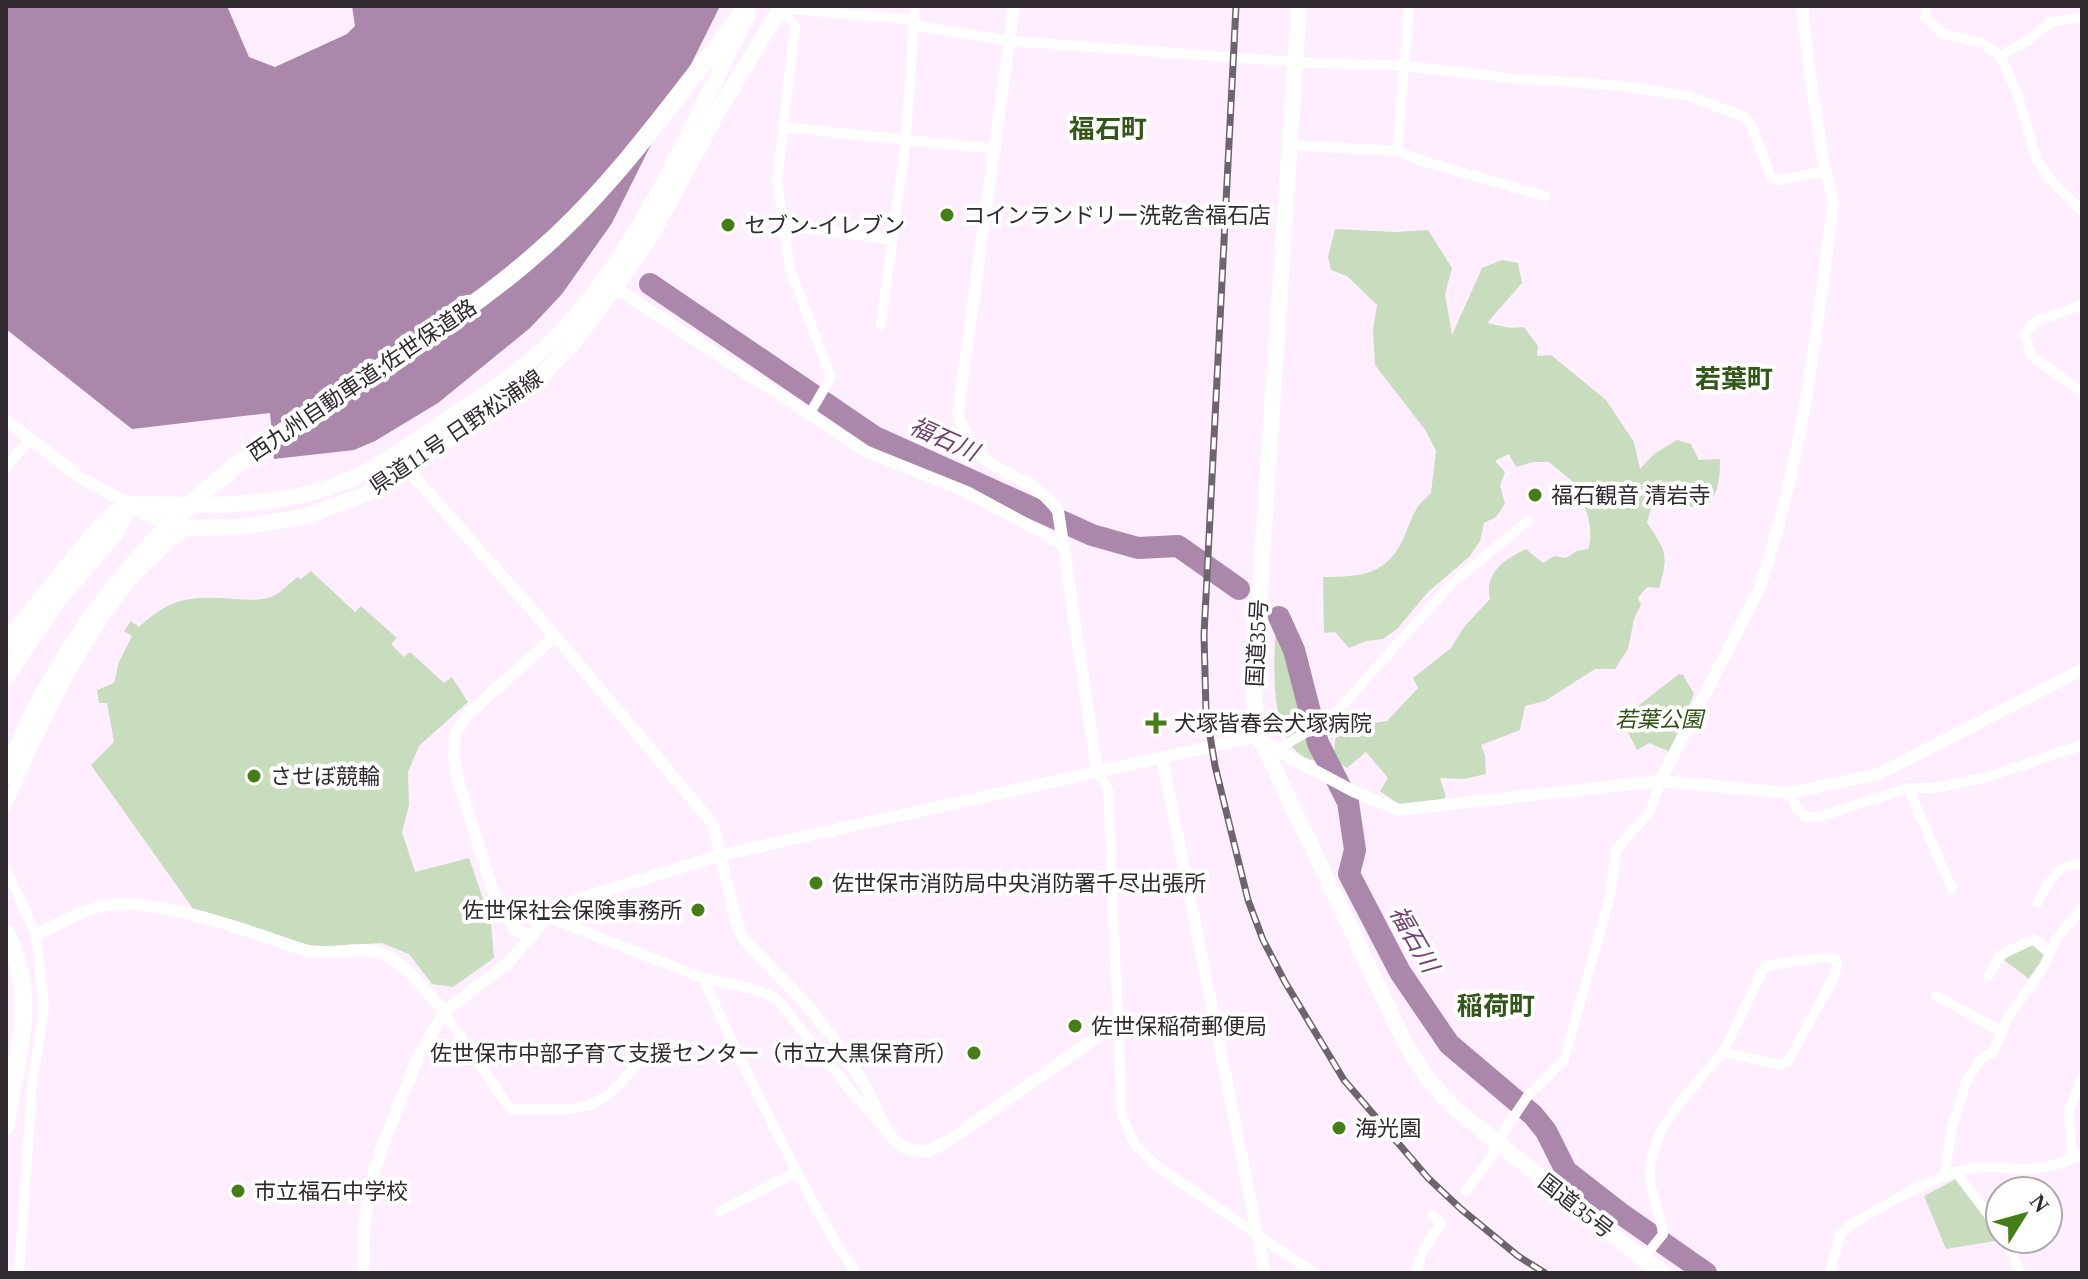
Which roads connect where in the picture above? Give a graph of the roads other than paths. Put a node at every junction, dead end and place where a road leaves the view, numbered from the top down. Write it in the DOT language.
graph roads {
  1 [pos="750,6"];
  2 [pos="915,6"];
  3 [pos="1014,6"];
  4 [pos="1299,6"];
  5 [pos="1409,6"];
  6 [pos="1802,6"];
  7 [pos="1926,6"];
  8 [pos="780,7"];
  9 [pos="2082,17"];
  10 [pos="914,20"];
  11 [pos="1011,41"];
  12 [pos="2000,56"];
  13 [pos="1294,62"];
  14 [pos="1406,66"];
  15 [pos="782,127"];
  16 [pos="906,138"];
  17 [pos="1289,145"];
  18 [pos="996,149"];
  19 [pos="1397,151"];
  20 [pos="1825,171"];
  21 [pos="1545,196"];
  22 [pos="2082,210"];
  23 [pos="782,225"];
  24 [pos="892,240"];
  25 [pos="610,284"];
  26 [pos="2082,305"];
  27 [pos="881,325"];
  28 [pos="2082,393"];
  29 [pos="811,411"];
  30 [pos="6,420"];
  31 [pos="29,440"];
  32 [pos="395,455"];
  33 [pos="6,468"];
  34 [pos="409,469"];
  35 [pos="129,504"];
  36 [pos="1528,521"];
  37 [pos="189,528"];
  38 [pos="1065,544"];
  39 [pos="555,636"];
  40 [pos="6,643"];
  41 [pos="2082,670"];
  42 [pos="6,675"];
  43 [pos="1259,736"];
  44 [pos="2082,745"];
  45 [pos="1276,750"];
  46 [pos="1162,758"];
  47 [pos="1097,771"];
  48 [pos="6,775"];
  49 [pos="1660,781"];
  50 [pos="1908,788"];
  51 [pos="1790,793"];
  52 [pos="6,807"];
  53 [pos="721,855"];
  54 [pos="2082,864"];
  55 [pos="6,869"];
  56 [pos="1952,889"];
  57 [pos="2037,902"];
  58 [pos="2082,909"];
  59 [pos="547,917"];
  60 [pos="6,933"];
  61 [pos="36,935"];
  62 [pos="532,936"];
  63 [pos="2050,952"];
  64 [pos="1989,975"];
  65 [pos="703,978"];
  66 [pos="1936,996"];
  67 [pos="444,1012"];
  68 [pos="1117,1023"];
  69 [pos="2002,1032"];
  70 [pos="1723,1052"];
  71 [pos="645,1053"];
  72 [pos="2082,1078"];
  73 [pos="6,1125"];
  74 [pos="886,1130"];
  75 [pos="1500,1137"];
  76 [pos="2077,1157"];
  77 [pos="797,1172"];
  78 [pos="1951,1173"];
  79 [pos="1466,1191"];
  80 [pos="720,1211"];
  81 [pos="1984,1211"];
  82 [pos="1432,1215"];
  83 [pos="1256,1232"];
  84 [pos="1648,1253"];
  85 [pos="19,1273"];
  86 [pos="364,1273"];
  87 [pos="856,1273"];
  88 [pos="1265,1273"];
  89 [pos="1314,1273"];
  90 [pos="1413,1273"];
  91 [pos="1664,1273"];
  92 [pos="1830,1273"];
  1 -- 25 [label="main road, 県道11号 日野松浦線"];
  1 -- 48 [label="highway, 西九州自動車道;佐世保道路"];
  2 -- 10 [label="street"];
  3 -- 11 [label="street"];
  4 -- 13 [label="main road, 国道35号"];
  5 -- 14 [label="street"];
  6 -- 20 [label="street"];
  7 -- 12 [label="street"];
  8 -- 10 [label="street"];
  8 -- 15 [label="street"];
  8 -- 25 [label="main road, 県道11号 日野松浦線"];
  9 -- 12 [label="street"];
  10 -- 11 [label="street"];
  10 -- 16 [label="street"];
  11 -- 13 [label="street"];
  11 -- 18 [label="street"];
  12 -- 22 [label="street"];
  13 -- 14 [label="street"];
  13 -- 17 [label="main road, 国道35号"];
  14 -- 19 [label="street"];
  14 -- 20 [label="street"];
  15 -- 16 [label="street"];
  15 -- 23 [label="street"];
  16 -- 18 [label="street"];
  16 -- 24 [label="street"];
  17 -- 19 [label="street"];
  17 -- 43 [label="main road, 国道35号"];
  18 -- 38 [label="street"];
  19 -- 21 [label="street"];
  20 -- 49 [label="street"];
  23 -- 24 [label="street"];
  23 -- 29 [label="street"];
  24 -- 27 [label="street"];
  25 -- 29 [label="street"];
  25 -- 32 [label="main road, 県道11号 日野松浦線"];
  25 -- 34 [label="main road, 県道11号 日野松浦線"];
  26 -- 28 [label="street"];
  29 -- 38 [label="street"];
  30 -- 31 [label="street"];
  31 -- 33 [label="street"];
  31 -- 35 [label="street"];
  32 -- 34 [label="street"];
  32 -- 35 [label="main road, 県道11号 日野松浦線"];
  34 -- 37 [label="main road, 県道11号 日野松浦線"];
  34 -- 39 [label="street"];
  35 -- 37 [label="main road, 県道11号 日野松浦線"];
  35 -- 40 [label="highway"];
  35 -- 42 [label="highway"];
  36 -- 45 [label="street"];
  37 -- 52 [label="street"];
  38 -- 47 [label="street"];
  39 -- 53 [label="street"];
  39 -- 62 [label="street"];
  41 -- 51 [label="street"];
  43 -- 45 [label="street"];
  43 -- 46 [label="street"];
  43 -- 75 [label="main road, 国道35号"];
  44 -- 50 [label="street"];
  45 -- 49 [label="street"];
  46 -- 47 [label="street"];
  46 -- 83 [label="street"];
  47 -- 53 [label="street"];
  47 -- 68 [label="street"];
  49 -- 51 [label="street"];
  49 -- 75 [label="street"];
  50 -- 51 [label="street"];
  50 -- 56 [label="street"];
  53 -- 59 [label="street"];
  53 -- 74 [label="street"];
  54 -- 57 [label="street"];
  55 -- 61 [label="street"];
  58 -- 63 [label="street"];
  59 -- 62 [label="street"];
  59 -- 65 [label="street"];
  60 -- 73 [label="highway"];
  61 -- 67 [label="street"];
  61 -- 85 [label="street"];
  62 -- 67 [label="street"];
  63 -- 64 [label="street"];
  63 -- 69 [label="street"];
  65 -- 74 [label="street"];
  65 -- 77 [label="street"];
  66 -- 69 [label="street"];
  67 -- 71 [label="street"];
  67 -- 86 [label="street"];
  68 -- 74 [label="street"];
  68 -- 83 [label="street"];
  69 -- 78 [label="street"];
  70 -- 70 [label="street"];
  70 -- 84 [label="street"];
  72 -- 76 [label="street"];
  75 -- 79 [label="street"];
  75 -- 84 [label="main road, 国道35号"];
  76 -- 78 [label="street"];
  77 -- 80 [label="street"];
  77 -- 87 [label="street"];
  78 -- 81 [label="street"];
  78 -- 92 [label="street"];
  82 -- 90 [label="street"];
  83 -- 88 [label="street"];
  83 -- 89 [label="street"];
  84 -- 91 [label="main road, 国道35号"];
}
